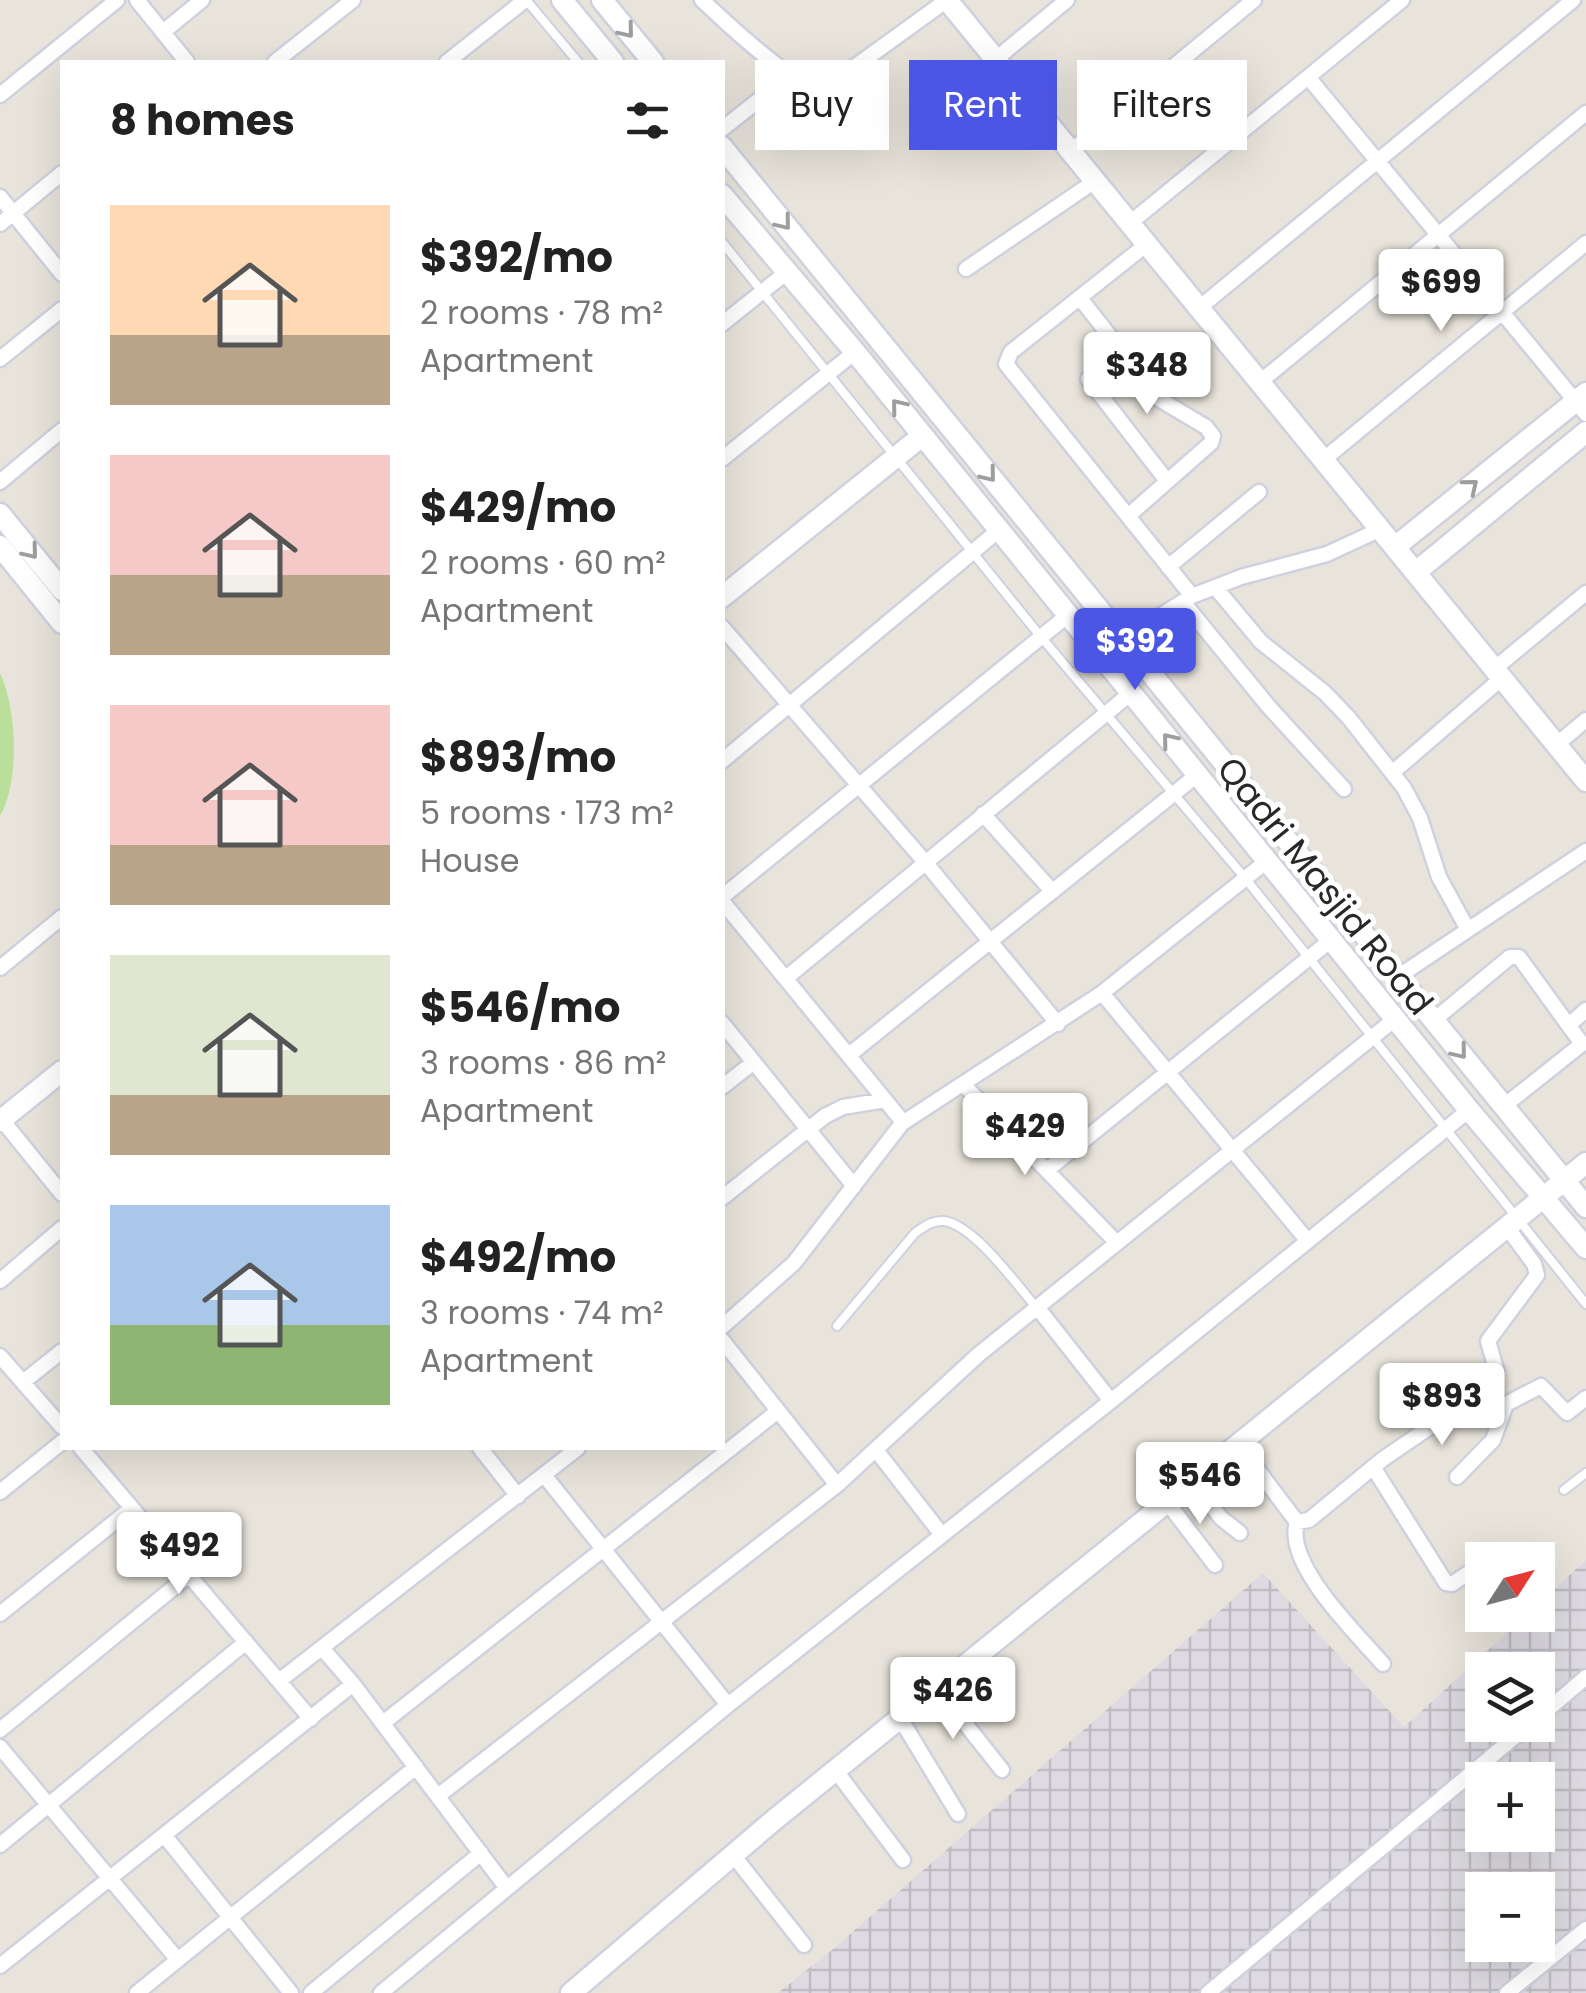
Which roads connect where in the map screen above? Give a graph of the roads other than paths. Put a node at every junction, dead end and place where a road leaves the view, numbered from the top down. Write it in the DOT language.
graph roads {
  1 [pos="117,0"];
  2 [pos="137,0"];
  3 [pos="202,0"];
  4 [pos="353,0"];
  5 [pos="525,0"];
  6 [pos="562,0"];
  7 [pos="602,0"];
  8 [pos="702,0"];
  9 [pos="947,0"];
  10 [pos="1068,0"];
  11 [pos="1254,0"];
  12 [pos="1402,0"];
  13 [pos="1576,0"];
  14 [pos="1586,10"];
  15 [pos="163,32"];
  16 [pos="996,59"];
  17 [pos="185,60"];
  18 [pos="279,60"];
  19 [pos="450,60"];
  20 [pos="576,60"];
  21 [pos="610,60"];
  22 [pos="651,60"];
  23 [pos="775,60"];
  24 [pos="861,60"];
  25 [pos="1308,77"];
  26 [pos="0,95"];
  27 [pos="755,103"];
  28 [pos="1586,113"];
  29 [pos="725,127"];
  30 [pos="725,151"];
  31 [pos="1071,151"];
  32 [pos="1377,161"];
  33 [pos="60,174"];
  34 [pos="1096,181"];
  35 [pos="0,197"];
  36 [pos="725,199"];
  37 [pos="13,213"];
  38 [pos="1130,223"];
  39 [pos="0,224"];
  40 [pos="1438,235"];
  41 [pos="1586,242"];
  42 [pos="1147,244"];
  43 [pos="725,246"];
  44 [pos="966,270"];
  45 [pos="60,272"];
  46 [pos="786,272"];
  47 [pos="763,292"];
  48 [pos="1080,298"];
  49 [pos="1199,308"];
  50 [pos="60,311"];
  51 [pos="1501,312"];
  52 [pos="725,322"];
  53 [pos="855,352"];
  54 [pos="0,359"];
  55 [pos="830,372"];
  56 [pos="1088,379"];
  57 [pos="1260,382"];
  58 [pos="1582,403"];
  59 [pos="60,432"];
  60 [pos="1586,432"];
  61 [pos="922,436"];
  62 [pos="725,457"];
  63 [pos="896,458"];
  64 [pos="1323,460"];
  65 [pos="1167,481"];
  66 [pos="0,482"];
  67 [pos="1259,492"];
  68 [pos="0,514"];
  69 [pos="1128,516"];
  70 [pos="1381,529"];
  71 [pos="999,530"];
  72 [pos="0,546"];
  73 [pos="1395,547"];
  74 [pos="972,552"];
  75 [pos="1168,566"];
  76 [pos="1416,572"];
  77 [pos="1215,587"];
  78 [pos="57,591"];
  79 [pos="1586,593"];
  80 [pos="725,595"];
  81 [pos="1187,599"];
  82 [pos="1068,615"];
  83 [pos="725,630"];
  84 [pos="1041,638"];
  85 [pos="1123,639"];
  86 [pos="1498,674"];
  87 [pos="1131,693"];
  88 [pos="790,705"];
  89 [pos="1106,713"];
  90 [pos="1586,720"];
  91 [pos="1556,745"];
  92 [pos="725,759"];
  93 [pos="1392,773"];
  94 [pos="1197,775"];
  95 [pos="1586,780"];
  96 [pos="860,785"];
  97 [pos="1344,789"];
  98 [pos="1173,794"];
  99 [pos="983,814"];
  100 [pos="1586,851"];
  101 [pos="1267,861"];
  102 [pos="925,862"];
  103 [pos="1245,878"];
  104 [pos="1052,892"];
  105 [pos="725,897"];
  106 [pos="725,903"];
  107 [pos="60,919"];
  108 [pos="1467,928"];
  109 [pos="1331,940"];
  110 [pos="990,941"];
  111 [pos="1309,958"];
  112 [pos="0,968"];
  113 [pos="1398,976"];
  114 [pos="786,978"];
  115 [pos="1102,993"];
  116 [pos="1586,1010"];
  117 [pos="1395,1019"];
  118 [pos="1434,1020"];
  119 [pos="1058,1024"];
  120 [pos="1570,1024"];
  121 [pos="725,1027"];
  122 [pos="1372,1037"];
  123 [pos="848,1055"];
  124 [pos="754,1062"];
  125 [pos="1168,1072"];
  126 [pos="60,1073"];
  127 [pos="963,1084"];
  128 [pos="725,1085"];
  129 [pos="884,1100"];
  130 [pos="1504,1106"];
  131 [pos="1469,1110"];
  132 [pos="1,1120"];
  133 [pos="901,1124"];
  134 [pos="1446,1128"];
  135 [pos="808,1130"];
  136 [pos="1232,1150"];
  137 [pos="1586,1162"];
  138 [pos="1047,1170"];
  139 [pos="1565,1180"];
  140 [pos="854,1186"];
  141 [pos="60,1192"];
  142 [pos="725,1196"];
  143 [pos="1545,1196"];
  144 [pos="1586,1208"];
  145 [pos="1512,1223"];
  146 [pos="60,1230"];
  147 [pos="1307,1240"];
  148 [pos="1117,1243"];
  149 [pos="1586,1248"];
  150 [pos="0,1281"];
  151 [pos="1586,1304"];
  152 [pos="1036,1308"];
  153 [pos="725,1324"];
  154 [pos="837,1326"];
  155 [pos="725,1344"];
  156 [pos="60,1353"];
  157 [pos="0,1356"];
  158 [pos="23,1382"];
  159 [pos="1586,1398"];
  160 [pos="1112,1401"];
  161 [pos="778,1411"];
  162 [pos="60,1424"];
  163 [pos="60,1444"];
  164 [pos="1238,1444"];
  165 [pos="87,1450"];
  166 [pos="482,1450"];
  167 [pos="575,1450"];
  168 [pos="876,1450"];
  169 [pos="1373,1467"];
  170 [pos="1586,1473"];
  171 [pos="544,1475"];
  172 [pos="1457,1477"];
  173 [pos="1192,1481"];
  174 [pos="837,1485"];
  175 [pos="1564,1490"];
  176 [pos="0,1492"];
  177 [pos="518,1496"];
  178 [pos="1166,1502"];
  179 [pos="132,1508"];
  180 [pos="1297,1522"];
  181 [pos="1240,1533"];
  182 [pos="942,1535"];
  183 [pos="604,1549"];
  184 [pos="1215,1565"];
  185 [pos="190,1575"];
  186 [pos="1465,1575"];
  187 [pos="0,1614"];
  188 [pos="662,1622"];
  189 [pos="246,1642"];
  190 [pos="322,1648"];
  191 [pos="1383,1664"];
  192 [pos="1586,1678"];
  193 [pos="279,1681"];
  194 [pos="353,1684"];
  195 [pos="937,1688"];
  196 [pos="1555,1704"];
  197 [pos="728,1705"];
  198 [pos="900,1718"];
  199 [pos="311,1719"];
  200 [pos="383,1723"];
  201 [pos="0,1730"];
  202 [pos="1509,1742"];
  203 [pos="0,1746"];
  204 [pos="416,1767"];
  205 [pos="1002,1770"];
  206 [pos="836,1771"];
  207 [pos="438,1796"];
  208 [pos="48,1804"];
  209 [pos="958,1814"];
  210 [pos="164,1835"];
  211 [pos="0,1845"];
  212 [pos="481,1853"];
  213 [pos="733,1855"];
  214 [pos="903,1860"];
  215 [pos="110,1878"];
  216 [pos="506,1887"];
  217 [pos="229,1919"];
  218 [pos="1586,1929"];
  219 [pos="804,1945"];
  220 [pos="178,1960"];
  221 [pos="0,1966"];
  222 [pos="580,1990"];
  223 [pos="1216,1990"];
  224 [pos="138,1993"];
  225 [pos="291,1993"];
  226 [pos="311,1993"];
  227 [pos="381,1993"];
  228 [pos="1506,1993"];
  1 -- 26 [label="street"];
  2 -- 15 [label="street"];
  3 -- 15 [label="street"];
  4 -- 18 [label="street"];
  5 -- 19 [label="street"];
  5 -- 20 [label="lane"];
  6 -- 21 [label="street"];
  7 -- 22 [label="street, one-way"];
  8 -- 23 [label="street"];
  9 -- 16 [label="street"];
  9 -- 24 [label="street"];
  10 -- 16 [label="street"];
  11 -- 31 [label="street"];
  12 -- 25 [label="street"];
  13 -- 14 [label="street"];
  13 -- 32 [label="street"];
  15 -- 17 [label="street"];
  16 -- 31 [label="street"];
  25 -- 32 [label="street"];
  25 -- 38 [label="street"];
  27 -- 29 [label="street"];
  28 -- 40 [label="street"];
  30 -- 85 [label="street, Qadri Masjid Road, one-way"];
  31 -- 34 [label="street"];
  32 -- 40 [label="street"];
  32 -- 49 [label="street"];
  33 -- 37 [label="street"];
  34 -- 38 [label="street"];
  34 -- 44 [label="street"];
  35 -- 37 [label="street"];
  36 -- 46 [label="street, Qadri Masjid Road"];
  37 -- 39 [label="street"];
  37 -- 45 [label="street"];
  38 -- 42 [label="street"];
  40 -- 51 [label="street"];
  40 -- 57 [label="street"];
  41 -- 51 [label="street"];
  42 -- 48 [label="street"];
  42 -- 49 [label="street"];
  43 -- 47 [label="lane"];
  46 -- 47 [label="street"];
  46 -- 53 [label="street, Qadri Masjid Road"];
  47 -- 52 [label="street"];
  47 -- 55 [label="lane"];
  48 -- 65 [label="street"];
  48 -- 69 [label="street"];
  49 -- 57 [label="street"];
  50 -- 54 [label="street"];
  51 -- 58 [label="street"];
  51 -- 64 [label="street"];
  53 -- 55 [label="street"];
  61 -- 53 [label="street, Qadri Masjid Road, one-way"];
  55 -- 62 [label="street"];
  55 -- 63 [label="lane"];
  56 -- 65 [label="street"];
  57 -- 64 [label="street"];
  73 -- 58 [label="street, one-way"];
  59 -- 66 [label="street"];
  60 -- 76 [label="street"];
  61 -- 63 [label="street"];
  61 -- 71 [label="street, Qadri Masjid Road"];
  63 -- 74 [label="lane"];
  63 -- 80 [label="street"];
  64 -- 70 [label="street"];
  65 -- 69 [label="street"];
  67 -- 75 [label="street"];
  68 -- 78 [label="street, one-way"];
  69 -- 75 [label="street"];
  70 -- 73 [label="street"];
  70 -- 77 [label="street"];
  71 -- 74 [label="street"];
  71 -- 82 [label="street, Qadri Masjid Road"];
  72 -- 78 [label="street"];
  73 -- 76 [label="street"];
  74 -- 84 [label="lane"];
  74 -- 88 [label="street"];
  75 -- 81 [label="street"];
  76 -- 86 [label="street"];
  77 -- 81 [label="street"];
  77 -- 93 [label="street"];
  79 -- 86 [label="street"];
  81 -- 85 [label="street"];
  81 -- 97 [label="street"];
  82 -- 84 [label="street"];
  82 -- 87 [label="street, Qadri Masjid Road"];
  83 -- 88 [label="street"];
  84 -- 89 [label="lane"];
  84 -- 96 [label="street"];
  85 -- 113 [label="street, Qadri Masjid Road"];
  86 -- 91 [label="street"];
  86 -- 93 [label="street"];
  87 -- 89 [label="street"];
  94 -- 87 [label="street, Qadri Masjid Road, one-way"];
  88 -- 92 [label="street"];
  88 -- 96 [label="street"];
  89 -- 98 [label="lane"];
  89 -- 99 [label="street"];
  90 -- 91 [label="street"];
  91 -- 95 [label="street"];
  93 -- 108 [label="street"];
  94 -- 98 [label="street"];
  94 -- 101 [label="street, Qadri Masjid Road"];
  96 -- 102 [label="street"];
  96 -- 105 [label="street"];
  98 -- 103 [label="lane"];
  98 -- 104 [label="street"];
  99 -- 102 [label="street"];
  99 -- 104 [label="street"];
  100 -- 108 [label="street"];
  101 -- 103 [label="street"];
  101 -- 109 [label="street, Qadri Masjid Road"];
  102 -- 110 [label="street"];
  102 -- 114 [label="street"];
  103 -- 111 [label="lane"];
  103 -- 115 [label="street"];
  104 -- 110 [label="street"];
  106 -- 114 [label="street"];
  107 -- 112 [label="street"];
  108 -- 113 [label="street"];
  109 -- 111 [label="street"];
  109 -- 117 [label="street, Qadri Masjid Road"];
  110 -- 119 [label="street"];
  110 -- 123 [label="street"];
  111 -- 122 [label="lane"];
  111 -- 125 [label="street"];
  113 -- 118 [label="street, Qadri Masjid Road"];
  114 -- 123 [label="street"];
  115 -- 119 [label="street"];
  115 -- 125 [label="street"];
  116 -- 120 [label="street"];
  117 -- 122 [label="street"];
  117 -- 131 [label="street, Qadri Masjid Road"];
  118 -- 120 [label="street"];
  118 -- 130 [label="street, Qadri Masjid Road, one-way"];
  119 -- 127 [label="street"];
  120 -- 130 [label="street"];
  121 -- 124 [label="street"];
  122 -- 134 [label="lane"];
  122 -- 136 [label="street"];
  123 -- 129 [label="street"];
  124 -- 128 [label="street"];
  124 -- 135 [label="street"];
  125 -- 136 [label="street"];
  125 -- 138 [label="street"];
  126 -- 132 [label="street"];
  127 -- 133 [label="street"];
  127 -- 138 [label="street"];
  129 -- 133 [label="street"];
  129 -- 135 [label="street"];
  130 -- 139 [label="street, Qadri Masjid Road"];
  131 -- 134 [label="street"];
  131 -- 143 [label="street, Qadri Masjid Road"];
  132 -- 141 [label="street"];
  133 -- 140 [label="street"];
  134 -- 145 [label="lane"];
  134 -- 147 [label="street"];
  135 -- 140 [label="street"];
  135 -- 142 [label="street"];
  136 -- 147 [label="street"];
  136 -- 148 [label="street"];
  137 -- 139 [label="street"];
  138 -- 148 [label="street"];
  139 -- 143 [label="street"];
  139 -- 144 [label="street, Qadri Masjid Road"];
  140 -- 153 [label="street"];
  143 -- 145 [label="street"];
  143 -- 149 [label="street, Qadri Masjid Road"];
  145 -- 151 [label="lane"];
  145 -- 164 [label="street"];
  145 -- 169 [label="street"];
  146 -- 150 [label="street"];
  147 -- 160 [label="street"];
  148 -- 152 [label="street"];
  152 -- 154 [label="lane"];
  152 -- 160 [label="street"];
  152 -- 168 [label="street"];
  155 -- 161 [label="street"];
  156 -- 158 [label="street"];
  157 -- 158 [label="street"];
  158 -- 162 [label="street"];
  159 -- 172 [label="street"];
  160 -- 182 [label="street"];
  161 -- 174 [label="street"];
  161 -- 183 [label="street"];
  163 -- 176 [label="street"];
  164 -- 173 [label="street"];
  164 -- 180 [label="street"];
  165 -- 179 [label="street"];
  166 -- 177 [label="street"];
  167 -- 171 [label="street"];
  168 -- 174 [label="street"];
  168 -- 182 [label="street"];
  169 -- 180 [label="street"];
  169 -- 186 [label="street"];
  170 -- 175 [label="lane"];
  171 -- 177 [label="street"];
  171 -- 183 [label="street"];
  173 -- 178 [label="street"];
  173 -- 181 [label="street"];
  174 -- 188 [label="street"];
  177 -- 190 [label="street"];
  178 -- 184 [label="street"];
  178 -- 195 [label="street"];
  179 -- 185 [label="street"];
  179 -- 187 [label="street"];
  180 -- 191 [label="street"];
  182 -- 197 [label="street"];
  183 -- 188 [label="street"];
  183 -- 200 [label="street"];
  185 -- 189 [label="street"];
  185 -- 201 [label="street"];
  188 -- 197 [label="street"];
  188 -- 207 [label="street"];
  189 -- 193 [label="street"];
  189 -- 208 [label="street"];
  190 -- 193 [label="street"];
  190 -- 194 [label="street"];
  192 -- 196 [label="street"];
  193 -- 199 [label="street"];
  194 -- 199 [label="street"];
  194 -- 200 [label="street"];
  195 -- 198 [label="street"];
  195 -- 205 [label="street"];
  197 -- 216 [label="street"];
  198 -- 206 [label="street"];
  198 -- 209 [label="street"];
  199 -- 210 [label="street"];
  200 -- 204 [label="street"];
  202 -- 223 [label="street"];
  203 -- 208 [label="street"];
  204 -- 207 [label="street"];
  204 -- 217 [label="street"];
  206 -- 213 [label="street"];
  206 -- 214 [label="street"];
  207 -- 212 [label="street"];
  208 -- 211 [label="street"];
  208 -- 215 [label="street"];
  210 -- 215 [label="street"];
  210 -- 217 [label="street"];
  212 -- 216 [label="street"];
  212 -- 226 [label="street"];
  213 -- 219 [label="street"];
  213 -- 222 [label="street"];
  215 -- 220 [label="street"];
  215 -- 221 [label="street"];
  216 -- 227 [label="street"];
  217 -- 220 [label="street"];
  217 -- 225 [label="street"];
  218 -- 228 [label="street"];
  220 -- 224 [label="street"];
}
